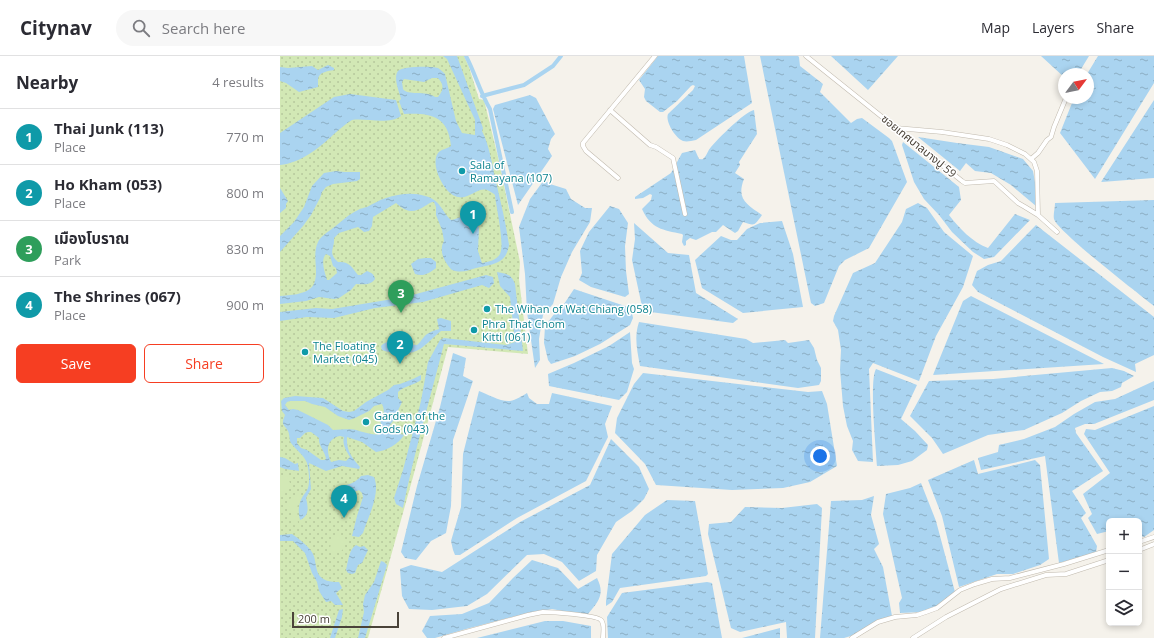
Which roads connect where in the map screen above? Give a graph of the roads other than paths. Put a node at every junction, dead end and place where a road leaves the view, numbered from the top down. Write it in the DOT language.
graph roads {
  1 [pos="655,56"];
  2 [pos="806,56"];
  3 [pos="1064,104"];
  4 [pos="610,110"];
  5 [pos="896,128"];
  6 [pos="1031,159"];
  7 [pos="618,178"];
  8 [pos="685,214"];
  9 [pos="1038,215"];
  10 [pos="1058,232"];
  11 [pos="1154,536"];
  12 [pos="1142,541"];
  13 [pos="1154,544"];
  14 [pos="1142,549"];
  15 [pos="1106,551"];
  16 [pos="1106,561"];
  17 [pos="444,638"];
  18 [pos="604,638"];
  19 [pos="852,638"];
  20 [pos="913,638"];
  1 -- 4 [label="street"];
  2 -- 5 [label="street, ซอยเทศบาลบางปู 59"];
  3 -- 6 [label="street"];
  4 -- 7 [label="street"];
  4 -- 8 [label="street"];
  5 -- 6 [label="street"];
  5 -- 9 [label="street, ซอยเทศบาลบางปู 59"];
  6 -- 9 [label="street"];
  9 -- 10 [label="street, ซอยเทศบาลบางปู 59"];
  11 -- 12 [label="street"];
  13 -- 14 [label="street"];
  15 -- 19 [label="street"];
  16 -- 20 [label="street"];
  17 -- 18 [label="street"];
}
